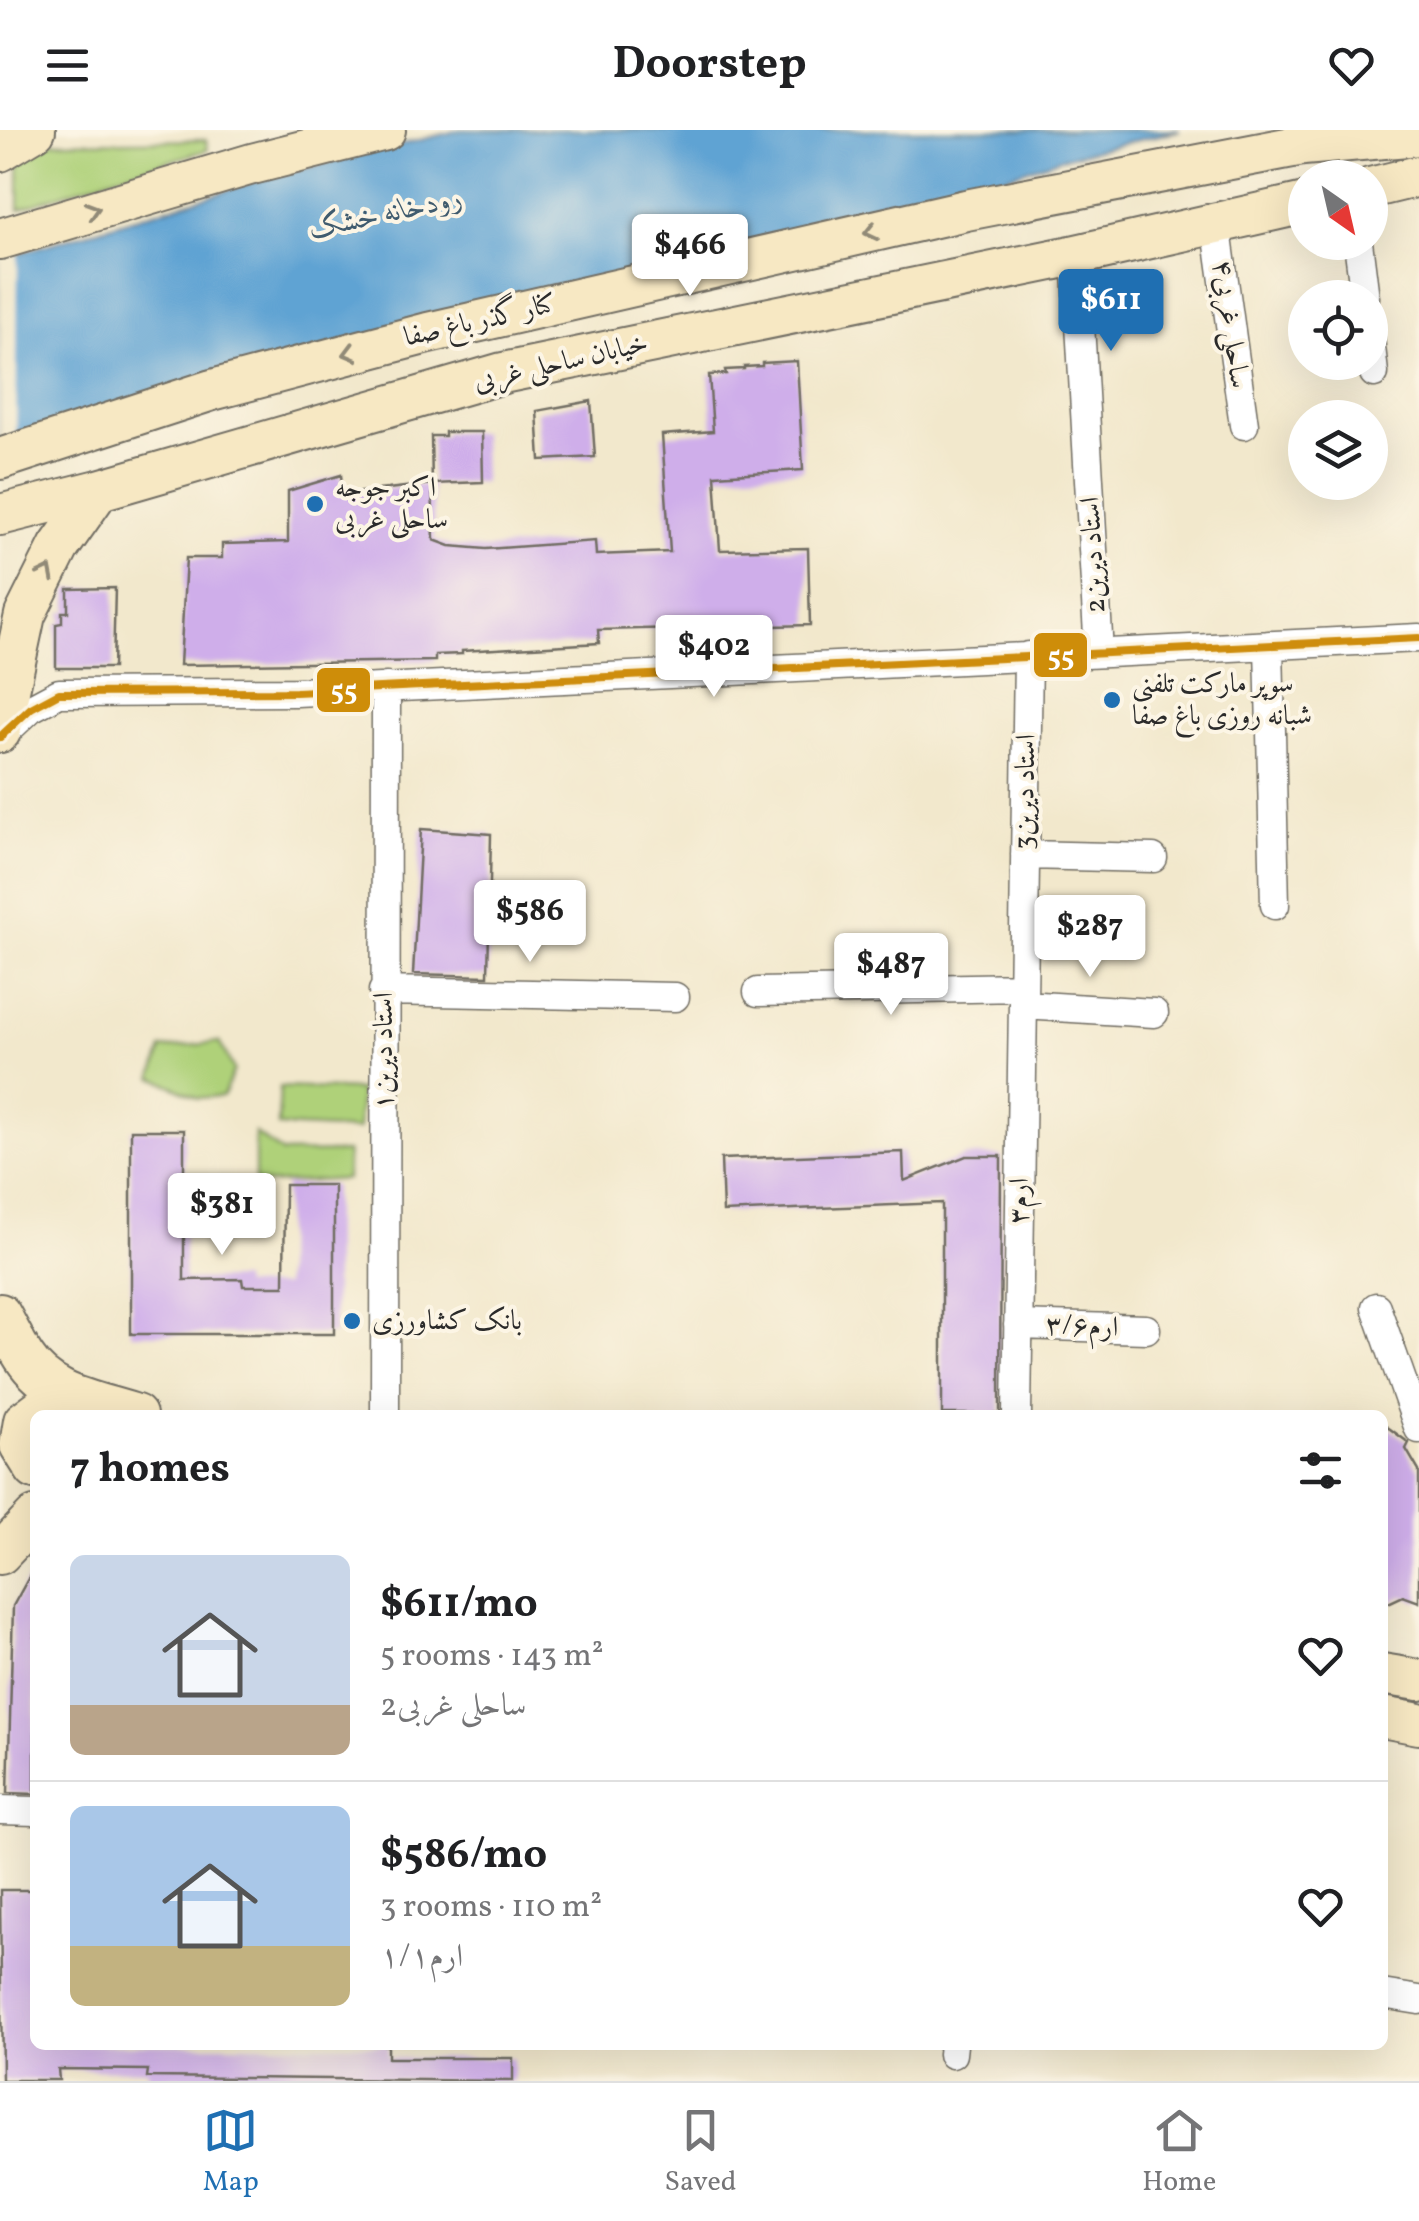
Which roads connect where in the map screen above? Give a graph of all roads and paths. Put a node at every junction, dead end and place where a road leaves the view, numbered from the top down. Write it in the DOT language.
graph roads {
  1 [pos="35,130"];
  2 [pos="386,130"];
  3 [pos="1236,130"];
  4 [pos="1419,135"];
  5 [pos="0,151"];
  6 [pos="1419,176"];
  7 [pos="1388,184"];
  8 [pos="1288,208"];
  9 [pos="966,210"];
  10 [pos="1216,224"];
  11 [pos="0,239"];
  12 [pos="1076,255"];
  13 [pos="1244,425"];
  14 [pos="0,459"];
  15 [pos="99,490"];
  16 [pos="0,515"];
  17 [pos="1419,638"];
  18 [pos="1269,645"];
  19 [pos="1099,653"];
  20 [pos="1028,656"];
  21 [pos="386,688"];
  22 [pos="0,735"];
  23 [pos="1025,855"];
  24 [pos="1153,858"];
  25 [pos="1274,904"];
  26 [pos="383,991"];
  27 [pos="758,992"];
  28 [pos="1023,996"];
  29 [pos="675,997"];
  30 [pos="1154,1012"];
  31 [pos="1376,1307"];
  32 [pos="0,1314"];
  33 [pos="1018,1325"];
  34 [pos="1146,1330"];
  35 [pos="88,1403"];
  36 [pos="40,1410"];
  37 [pos="116,1410"];
  38 [pos="385,1410"];
  39 [pos="1017,1410"];
  40 [pos="30,1417"];
  41 [pos="1419,1429"];
  42 [pos="30,1461"];
  43 [pos="30,1522"];
  44 [pos="0,1554"];
  45 [pos="1388,1718"];
  46 [pos="1419,1724"];
  47 [pos="0,1810"];
  48 [pos="30,1810"];
  49 [pos="1388,1995"];
  50 [pos="1419,2000"];
  1 -- 5 [label="main road"];
  11 -- 2 [label="main road, one-way"];
  3 -- 9 [label="main road"];
  4 -- 9 [label="main road"];
  6 -- 7 [label="main road"];
  8 -- 10 [label="main road, خیابان ساحلی غربی"];
  9 -- 14 [label="main road, کنار گذر باغ صفا, one-way"];
  10 -- 12 [label="main road, خیابان ساحلی غربی"];
  10 -- 13 [label="street, ساحلی غربی۴"];
  12 -- 15 [label="main road, خیابان ساحلی غربی"];
  12 -- 19 [label="street, 2استاد دیرین"];
  15 -- 16 [label="main road, خیابان ساحلی غربی"];
  22 -- 15 [label="main road, one-way"];
  17 -- 18 [label="street"];
  18 -- 19 [label="street"];
  18 -- 25 [label="street"];
  19 -- 20 [label="street"];
  20 -- 21 [label="street"];
  20 -- 23 [label="street, 3استاد دیرین"];
  21 -- 22 [label="street"];
  21 -- 26 [label="street, استاد دیرین۱"];
  23 -- 24 [label="street"];
  23 -- 28 [label="street, 3استاد دیرین"];
  26 -- 29 [label="street"];
  26 -- 38 [label="street, استاد دیرین۱"];
  27 -- 28 [label="street"];
  28 -- 30 [label="street"];
  28 -- 33 [label="street, ارم۳"];
  31 -- 41 [label="street"];
  32 -- 35 [label="main road"];
  33 -- 34 [label="street, ۳/۶ارم"];
  33 -- 39 [label="street, ارم۳"];
  35 -- 36 [label="main road"];
  35 -- 37 [label="main road"];
  40 -- 42 [label="main road"];
  43 -- 44 [label="main road"];
  45 -- 46 [label="main road"];
  47 -- 48 [label="street"];
  49 -- 50 [label="street"];
}
